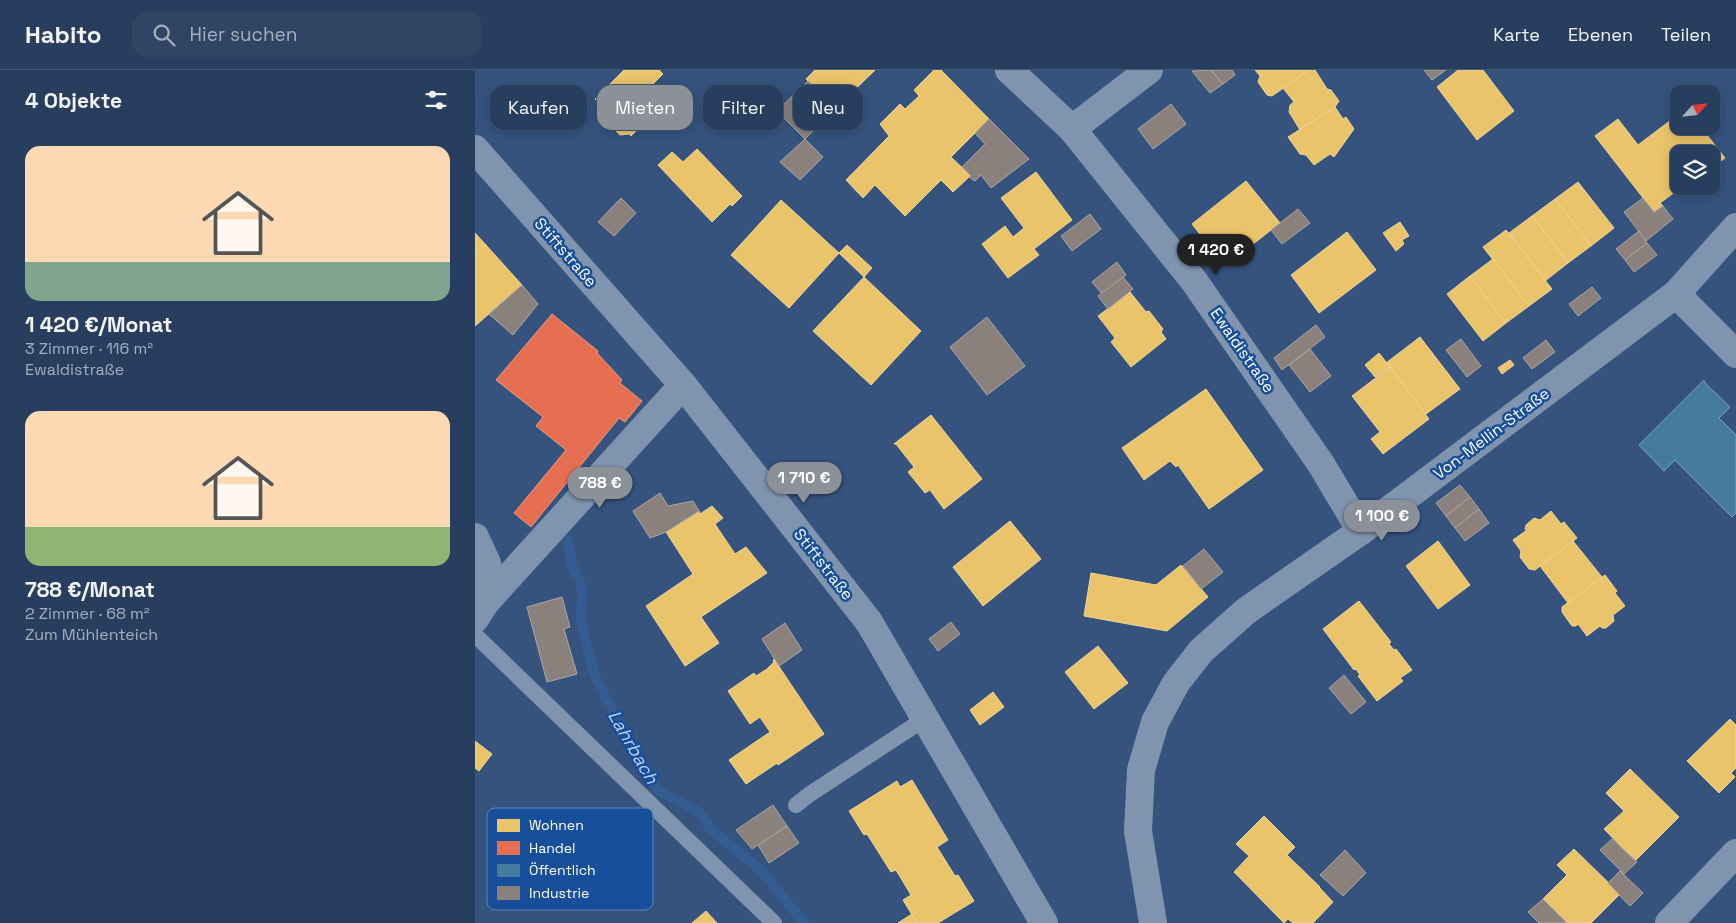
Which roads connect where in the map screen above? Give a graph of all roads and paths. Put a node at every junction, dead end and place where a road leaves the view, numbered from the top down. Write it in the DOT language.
graph roads {
  1 [pos="1009,70"];
  2 [pos="1149,70"];
  3 [pos="1072,129"];
  4 [pos="475,150"];
  5 [pos="1736,227"];
  6 [pos="1676,294"];
  7 [pos="1736,354"];
  8 [pos="683,385"];
  9 [pos="1361,531"];
  10 [pos="475,536"];
  11 [pos="480,611"];
  12 [pos="475,635"];
  13 [pos="925,718"];
  14 [pos="796,805"];
  15 [pos="1736,853"];
  16 [pos="774,923"];
  17 [pos="1044,923"];
  18 [pos="1153,923"];
  19 [pos="1669,923"];
  1 -- 3 [label="street, Ewaldistraße"];
  2 -- 3 [label="street"];
  3 -- 9 [label="street, Ewaldistraße"];
  4 -- 8 [label="street, Stiftstraße"];
  5 -- 6 [label="street, Von-Mellin-Straße"];
  6 -- 7 [label="street"];
  6 -- 9 [label="street, Von-Mellin-Straße"];
  8 -- 11 [label="street"];
  8 -- 13 [label="street, Stiftstraße"];
  9 -- 18 [label="street, Von-Mellin-Straße"];
  10 -- 11 [label="street"];
  12 -- 16 [label="lane"];
  13 -- 14 [label="lane"];
  13 -- 17 [label="street, Stiftstraße"];
  15 -- 19 [label="street"];
}
